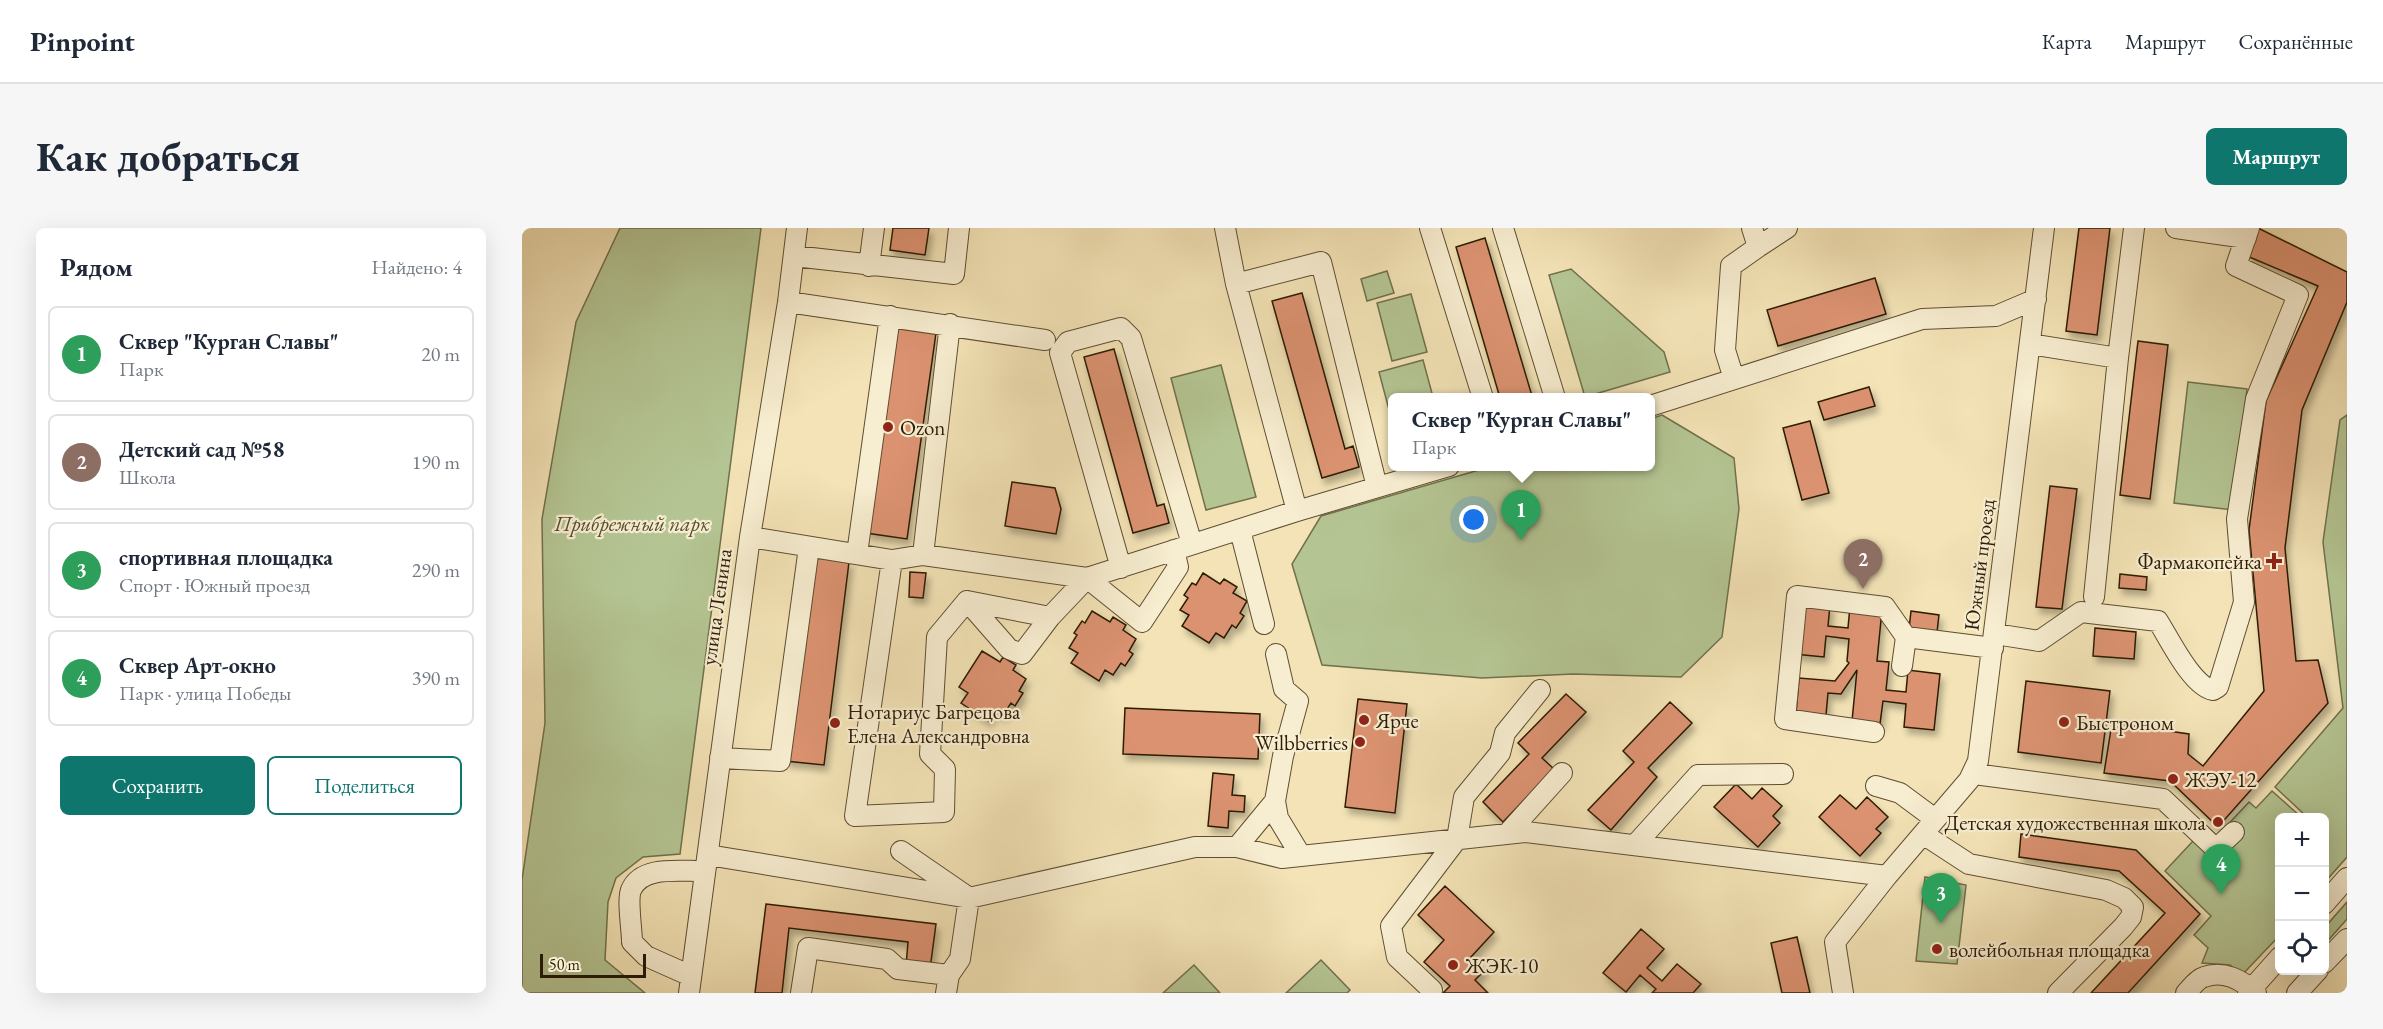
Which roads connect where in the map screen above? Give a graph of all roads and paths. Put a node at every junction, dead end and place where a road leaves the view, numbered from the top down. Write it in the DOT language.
graph roads {
  1 [pos="797,228"];
  2 [pos="874,228"];
  3 [pos="959,228"];
  4 [pos="1225,228"];
  5 [pos="1430,228"];
  6 [pos="1503,228"];
  7 [pos="1752,228"];
  8 [pos="1787,228"];
  9 [pos="2044,228"];
  10 [pos="2134,228"];
  11 [pos="2176,228"];
  12 [pos="2247,233"];
  13 [pos="1758,247"];
  14 [pos="794,256"];
  15 [pos="869,266"];
  16 [pos="1236,284"];
  17 [pos="2036,299"];
  18 [pos="788,302"];
  19 [pos="890,316"];
  20 [pos="950,324"];
  21 [pos="1045,340"];
  22 [pos="2030,344"];
  23 [pos="2118,358"];
  24 [pos="1734,379"];
  25 [pos="1481,393"];
  26 [pos="1553,393"];
  27 [pos="1655,404"];
  28 [pos="1433,471"];
  29 [pos="1377,488"];
  30 [pos="1297,511"];
  31 [pos="1240,530"];
  32 [pos="750,537"];
  33 [pos="809,547"];
  34 [pos="1183,547"];
  35 [pos="857,554"];
  36 [pos="923,555"];
  37 [pos="892,560"];
  38 [pos="1121,568"];
  39 [pos="1087,578"];
  40 [pos="2094,597"];
  41 [pos="968,601"];
  42 [pos="1050,617"];
  43 [pos="1264,624"];
  44 [pos="1906,637"];
  45 [pos="1994,641"];
  46 [pos="1276,654"];
  47 [pos="1902,666"];
  48 [pos="1540,690"];
  49 [pos="1874,732"];
  50 [pos="720,758"];
  51 [pos="1562,773"];
  52 [pos="1783,774"];
  53 [pos="1974,774"];
  54 [pos="1876,786"];
  55 [pos="1275,801"];
  56 [pos="1929,827"];
  57 [pos="2234,832"];
  58 [pos="1508,833"];
  59 [pos="1457,839"];
  60 [pos="1635,845"];
  61 [pos="1237,847"];
  62 [pos="901,851"];
  63 [pos="1301,856"];
  64 [pos="706,863"];
  65 [pos="1887,876"];
  66 [pos="2347,878"];
  67 [pos="969,898"];
  68 [pos="2329,899"];
  69 [pos="2347,939"];
  70 [pos="2329,959"];
  71 [pos="2275,963"];
  72 [pos="2313,975"];
  73 [pos="690,984"];
  74 [pos="947,984"];
  75 [pos="1432,990"];
  76 [pos="2252,992"];
  77 [pos="801,993"];
  78 [pos="1843,993"];
  79 [pos="2058,993"];
  80 [pos="2186,993"];
  81 [pos="2297,993"];
  1 -- 14 [label="street, улица Ленина"];
  2 -- 15 [label="street"];
  3 -- 15 [label="street"];
  4 -- 16 [label="street"];
  5 -- 25 [label="street"];
  6 -- 26 [label="street"];
  7 -- 13 [label="street"];
  8 -- 13 [label="street"];
  9 -- 17 [label="street, Южный проезд"];
  10 -- 23 [label="street"];
  11 -- 12 [label="street"];
  12 -- 45 [label="street"];
  13 -- 24 [label="street"];
  14 -- 15 [label="street"];
  14 -- 18 [label="street, улица Ленина"];
  16 -- 29 [label="street"];
  16 -- 30 [label="street"];
  17 -- 22 [label="street, Южный проезд"];
  17 -- 24 [label="street"];
  18 -- 19 [label="street"];
  18 -- 32 [label="street, улица Ленина"];
  19 -- 20 [label="street"];
  19 -- 35 [label="street"];
  20 -- 21 [label="street"];
  20 -- 36 [label="street"];
  22 -- 23 [label="street"];
  22 -- 45 [label="street, Южный проезд"];
  23 -- 40 [label="street"];
  24 -- 27 [label="street"];
  28 -- 29 [label="street"];
  29 -- 30 [label="street"];
  30 -- 31 [label="street"];
  31 -- 34 [label="street"];
  31 -- 43 [label="street"];
  32 -- 33 [label="street"];
  32 -- 50 [label="street, улица Ленина"];
  33 -- 35 [label="street"];
  33 -- 50 [label="street"];
  34 -- 38 [label="street"];
  34 -- 38 [label="street"];
  34 -- 39 [label="street"];
  35 -- 37 [label="street"];
  36 -- 37 [label="street"];
  36 -- 39 [label="street"];
  37 -- 41 [label="street"];
  38 -- 39 [label="street"];
  39 -- 42 [label="street"];
  41 -- 42 [label="street"];
  41 -- 42 [label="street"];
  44 -- 45 [label="street"];
  44 -- 47 [label="street"];
  44 -- 49 [label="street"];
  45 -- 53 [label="street, Южный проезд"];
  46 -- 55 [label="street"];
  48 -- 59 [label="street"];
  50 -- 64 [label="street, улица Ленина"];
  51 -- 58 [label="street"];
  52 -- 60 [label="street"];
  53 -- 56 [label="street, Южный проезд"];
  53 -- 57 [label="street"];
  54 -- 56 [label="street"];
  55 -- 61 [label="street"];
  55 -- 63 [label="street"];
  56 -- 65 [label="street, Южный проезд"];
  56 -- 79 [label="street"];
  58 -- 59 [label="street"];
  58 -- 60 [label="street"];
  59 -- 63 [label="street"];
  59 -- 75 [label="street"];
  60 -- 65 [label="street"];
  61 -- 63 [label="street"];
  61 -- 67 [label="street"];
  62 -- 67 [label="street"];
  64 -- 67 [label="street"];
  64 -- 73 [label="street, улица Ленина"];
  64 -- 73 [label="street"];
  65 -- 78 [label="street, Южный проезд"];
  66 -- 68 [label="street"];
  67 -- 74 [label="street"];
  69 -- 70 [label="street"];
  71 -- 76 [label="street"];
  72 -- 81 [label="street"];
  74 -- 77 [label="street"];
  76 -- 80 [label="street"];
}
